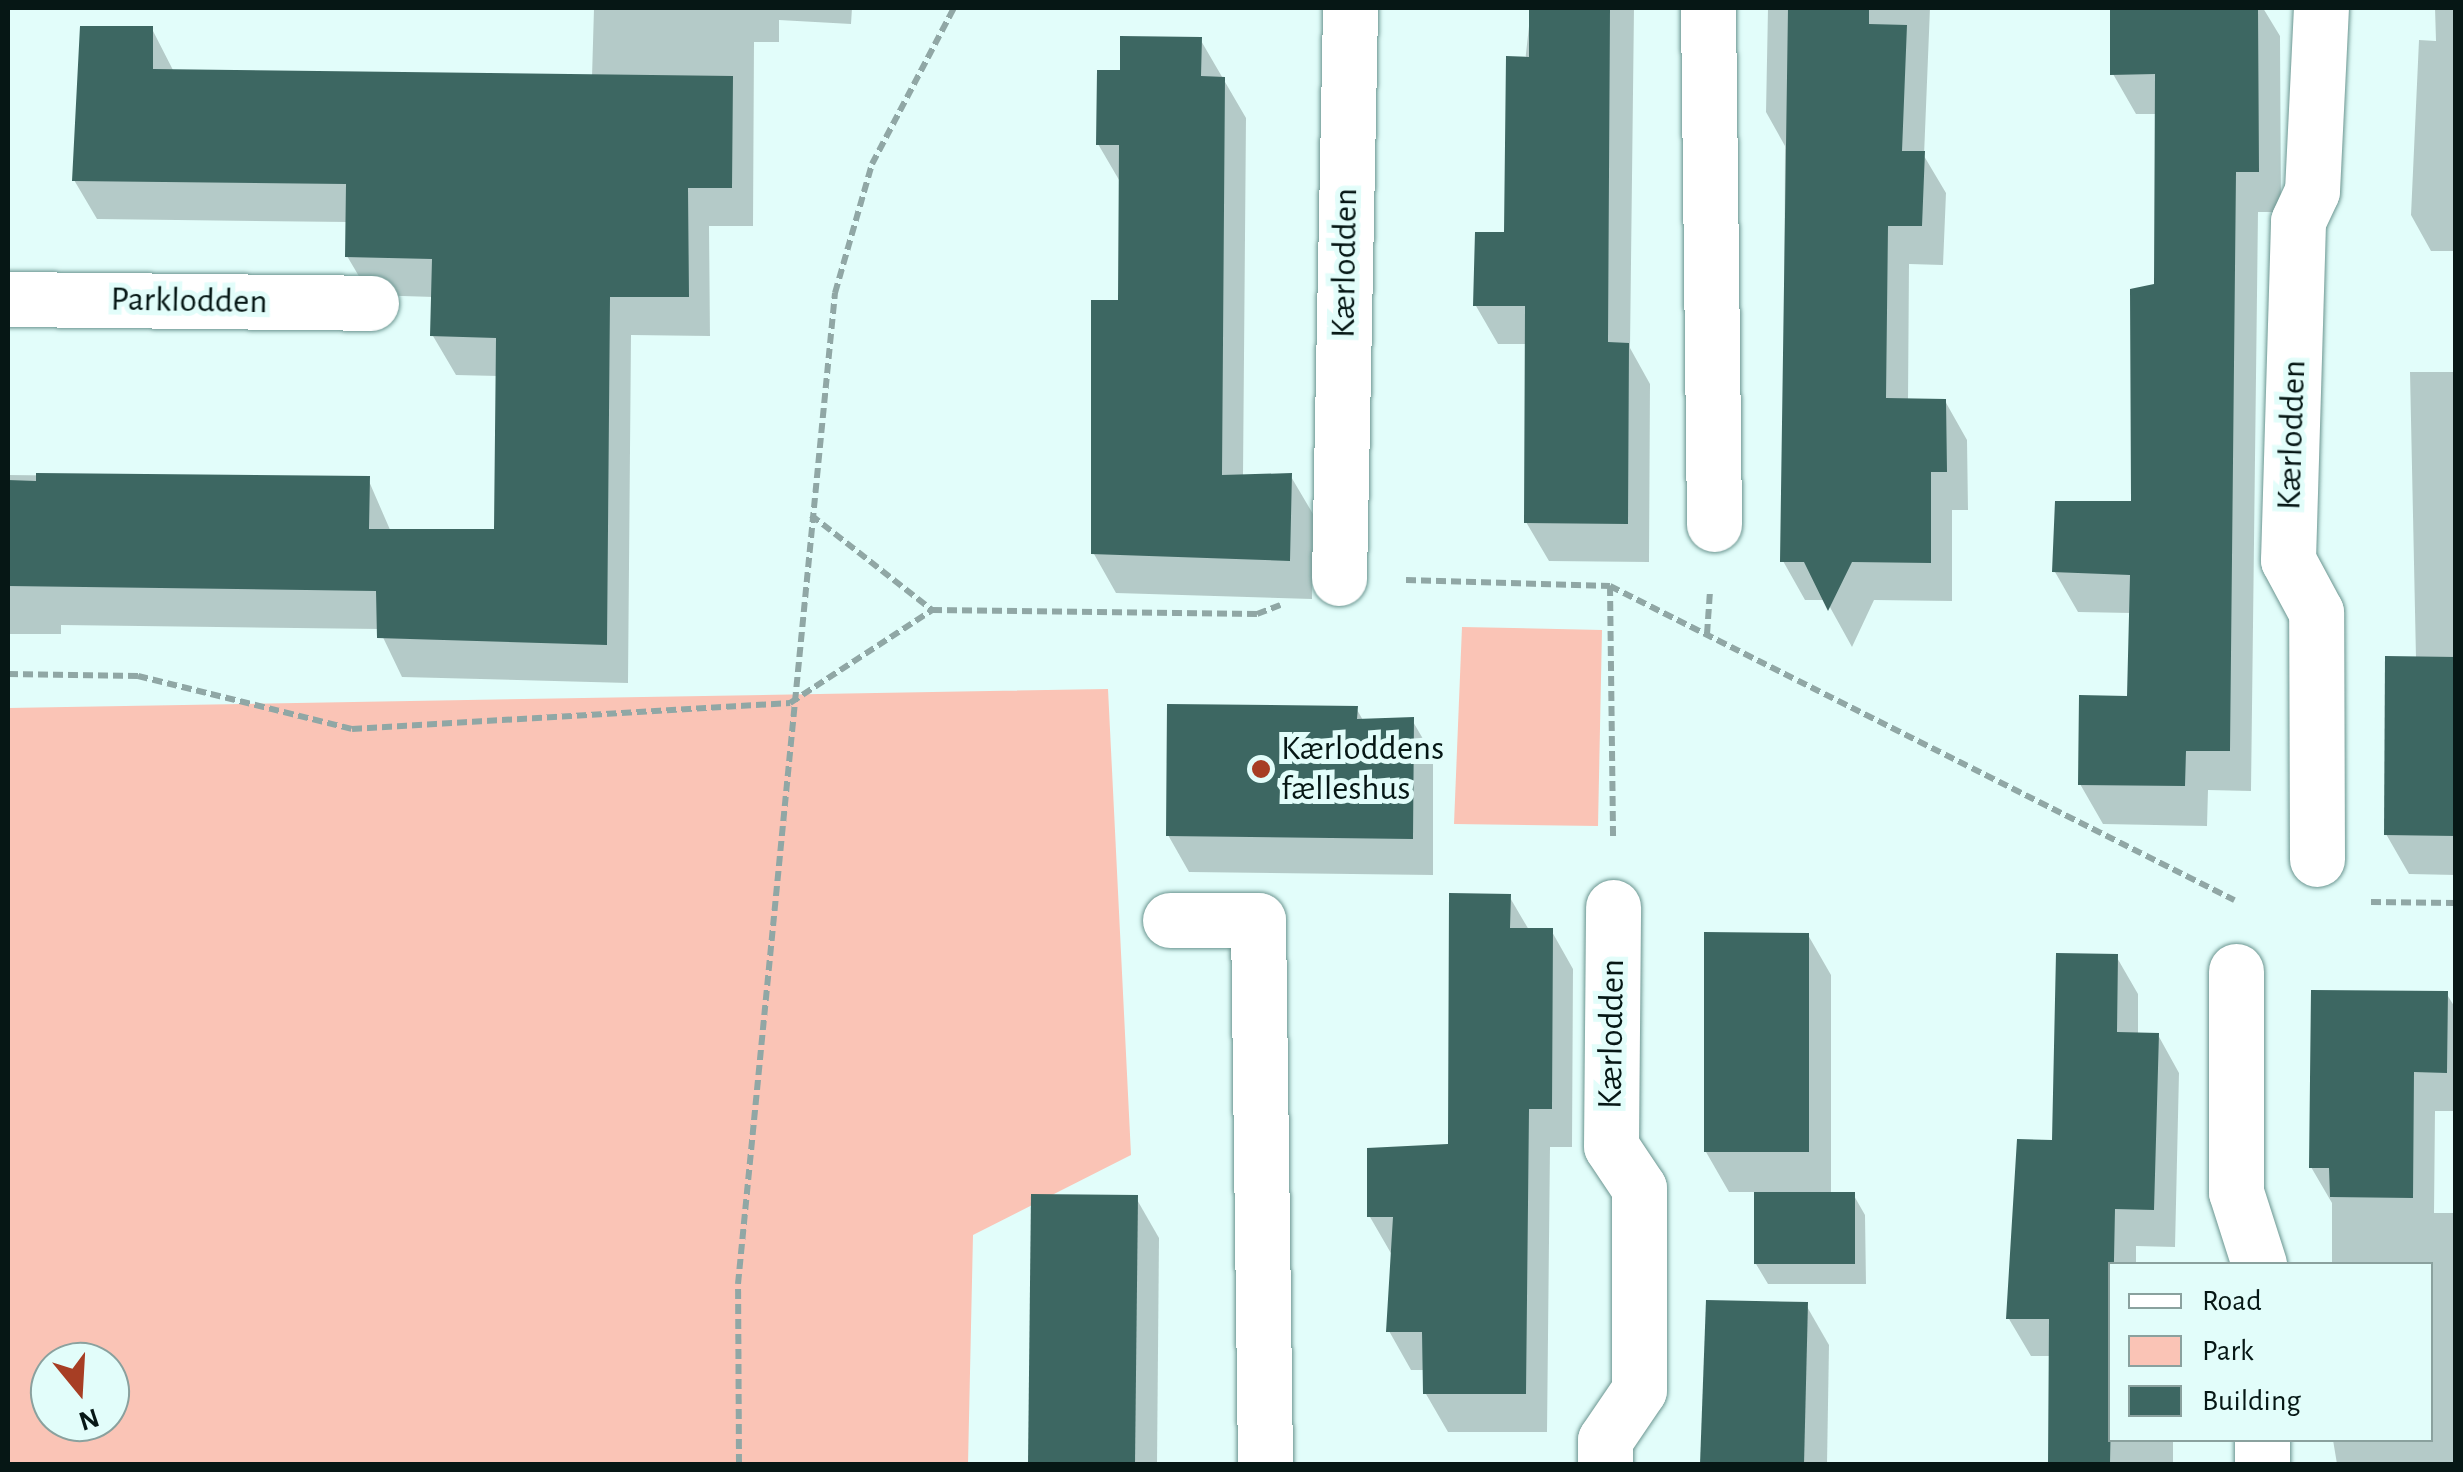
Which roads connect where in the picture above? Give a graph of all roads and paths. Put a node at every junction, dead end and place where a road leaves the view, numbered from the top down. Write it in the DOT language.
graph roads {
  1 [pos="954,8"];
  2 [pos="1350,8"];
  3 [pos="1708,8"];
  4 [pos="2321,8"];
  5 [pos="8,299"];
  6 [pos="371,302"];
  7 [pos="811,515"];
  8 [pos="1714,524"];
  9 [pos="1339,578"];
  10 [pos="1610,586"];
  11 [pos="932,610"];
  12 [pos="8,674"];
  13 [pos="790,702"];
  14 [pos="2316,859"];
  15 [pos="2251,901"];
  16 [pos="2356,902"];
  17 [pos="2456,904"];
  18 [pos="1613,907"];
  19 [pos="1170,920"];
  20 [pos="2236,971"];
  21 [pos="2258,1262"];
  22 [pos="739,1464"];
  23 [pos="1265,1464"];
  24 [pos="1605,1464"];
  1 -- 7 [label="path"];
  2 -- 9 [label="street, Kærlodden"];
  3 -- 8 [label="street"];
  4 -- 14 [label="street, Kærlodden"];
  5 -- 6 [label="street, Parklodden"];
  7 -- 11 [label="path"];
  7 -- 13 [label="path"];
  9 -- 10 [label="path"];
  9 -- 11 [label="path"];
  10 -- 15 [label="path"];
  10 -- 18 [label="path, Kærlodden"];
  11 -- 13 [label="path"];
  12 -- 13 [label="path"];
  13 -- 22 [label="path"];
  16 -- 17 [label="path"];
  18 -- 24 [label="street, Kærlodden"];
  19 -- 23 [label="street"];
  20 -- 21 [label="street"];
}
